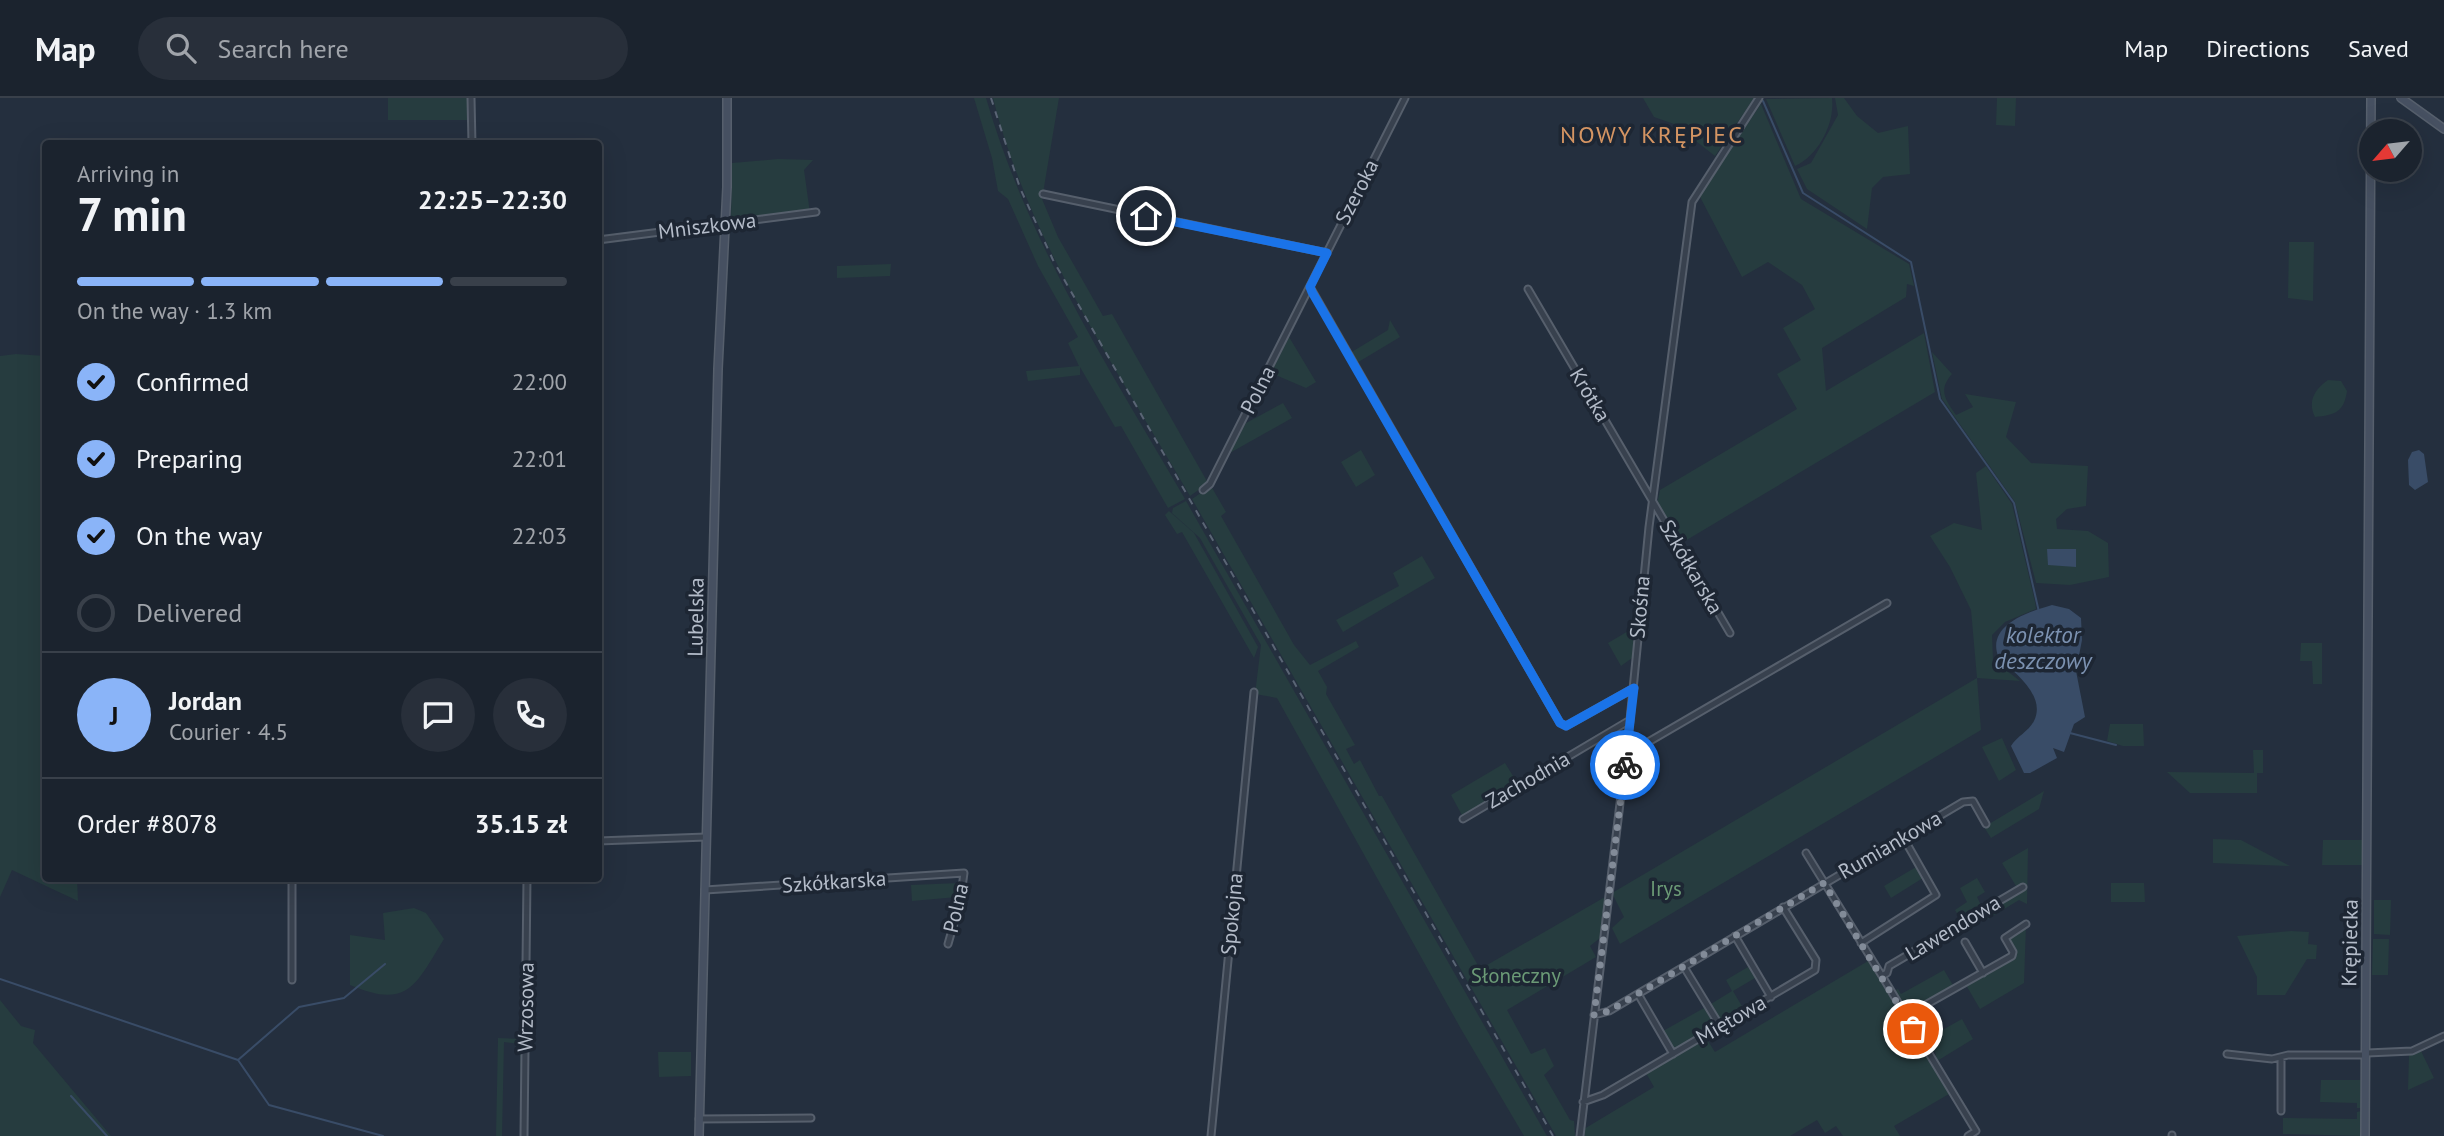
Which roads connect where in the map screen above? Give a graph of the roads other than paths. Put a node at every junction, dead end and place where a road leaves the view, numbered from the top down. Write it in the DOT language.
graph roads {
  1 [pos="471,98"];
  2 [pos="727,98"];
  3 [pos="1405,98"];
  4 [pos="1759,98"];
  5 [pos="2371,98"];
  6 [pos="2400,98"];
  7 [pos="2444,129"];
  8 [pos="472,140"];
  9 [pos="1043,194"];
  10 [pos="816,212"];
  11 [pos="725,223"];
  12 [pos="602,239"];
  13 [pos="1327,253"];
  14 [pos="1310,287"];
  15 [pos="1528,289"];
  16 [pos="1203,491"];
  17 [pos="1652,501"];
  18 [pos="1887,603"];
  19 [pos="1730,633"];
  20 [pos="1634,688"];
  21 [pos="1254,692"];
  22 [pos="1630,720"];
  23 [pos="1626,755"];
  24 [pos="1462,819"];
  25 [pos="1986,824"];
  26 [pos="706,837"];
  27 [pos="1903,837"];
  28 [pos="602,841"];
  29 [pos="1806,853"];
  30 [pos="964,873"];
  31 [pos="292,882"];
  32 [pos="527,882"];
  33 [pos="1824,883"];
  34 [pos="2023,887"];
  35 [pos="705,890"];
  36 [pos="1783,908"];
  37 [pos="2026,924"];
  38 [pos="1735,936"];
  39 [pos="1965,942"];
  40 [pos="1861,943"];
  41 [pos="948,944"];
  42 [pos="1684,967"];
  43 [pos="1983,973"];
  44 [pos="1884,975"];
  45 [pos="292,980"];
  46 [pos="1638,994"];
  47 [pos="1771,996"];
  48 [pos="1594,1015"];
  49 [pos="1906,1016"];
  50 [pos="1720,1026"];
  51 [pos="2444,1036"];
  52 [pos="1673,1054"];
  53 [pos="2227,1054"];
  54 [pos="2367,1054"];
  55 [pos="2281,1057"];
  56 [pos="1583,1102"];
  57 [pos="2281,1111"];
  58 [pos="811,1118"];
  59 [pos="699,1119"];
  60 [pos="524,1136"];
  61 [pos="699,1136"];
  62 [pos="1211,1136"];
  63 [pos="1580,1136"];
  64 [pos="1968,1136"];
  65 [pos="2365,1136"];
  1 -- 8 [label="street"];
  2 -- 11 [label="street, Lubelska"];
  3 -- 13 [label="street, Szeroka"];
  4 -- 17 [label="street, Skośna"];
  5 -- 54 [label="street, Krępiecka"];
  6 -- 7 [label="street"];
  9 -- 13 [label="street"];
  10 -- 11 [label="street, Mniszkowa"];
  11 -- 12 [label="street, Mniszkowa"];
  11 -- 26 [label="street, Lubelska"];
  13 -- 14 [label="street, Szeroka"];
  14 -- 16 [label="street, Polna"];
  14 -- 20 [label="street"];
  15 -- 17 [label="street, Krótka"];
  17 -- 19 [label="street, Szkółkarska"];
  17 -- 20 [label="street, Skośna"];
  18 -- 23 [label="street"];
  20 -- 22 [label="street, Skośna"];
  21 -- 62 [label="street, Spokojna"];
  22 -- 23 [label="street, Skośna"];
  22 -- 24 [label="street, Zachodnia"];
  23 -- 48 [label="street, Skośna"];
  25 -- 27 [label="street, Rumiankowa"];
  26 -- 28 [label="street"];
  26 -- 35 [label="street, Lubelska"];
  27 -- 33 [label="street, Rumiankowa"];
  27 -- 40 [label="street"];
  29 -- 33 [label="street"];
  30 -- 35 [label="street, Szkółkarska"];
  30 -- 41 [label="street, Polna"];
  31 -- 45 [label="street"];
  32 -- 60 [label="street, Wrzosowa"];
  33 -- 36 [label="street, Rumiankowa"];
  33 -- 40 [label="street"];
  34 -- 44 [label="street, Lawendowa"];
  35 -- 59 [label="street, Lubelska"];
  36 -- 38 [label="street, Rumiankowa"];
  36 -- 47 [label="street, Miętowa"];
  37 -- 43 [label="street"];
  38 -- 42 [label="street, Rumiankowa"];
  38 -- 47 [label="street"];
  39 -- 43 [label="street"];
  40 -- 44 [label="street"];
  42 -- 46 [label="street, Rumiankowa"];
  42 -- 50 [label="street"];
  43 -- 49 [label="street"];
  44 -- 49 [label="street"];
  46 -- 48 [label="street, Rumiankowa"];
  46 -- 52 [label="street"];
  47 -- 50 [label="street, Miętowa"];
  48 -- 56 [label="street, Skośna"];
  49 -- 64 [label="street"];
  50 -- 52 [label="street, Miętowa"];
  51 -- 54 [label="street"];
  52 -- 56 [label="street, Miętowa"];
  53 -- 55 [label="street"];
  54 -- 55 [label="street"];
  54 -- 65 [label="street, Krępiecka"];
  55 -- 57 [label="street"];
  56 -- 63 [label="street, Skośna"];
  58 -- 59 [label="street"];
  59 -- 61 [label="street, Lubelska"];
}
